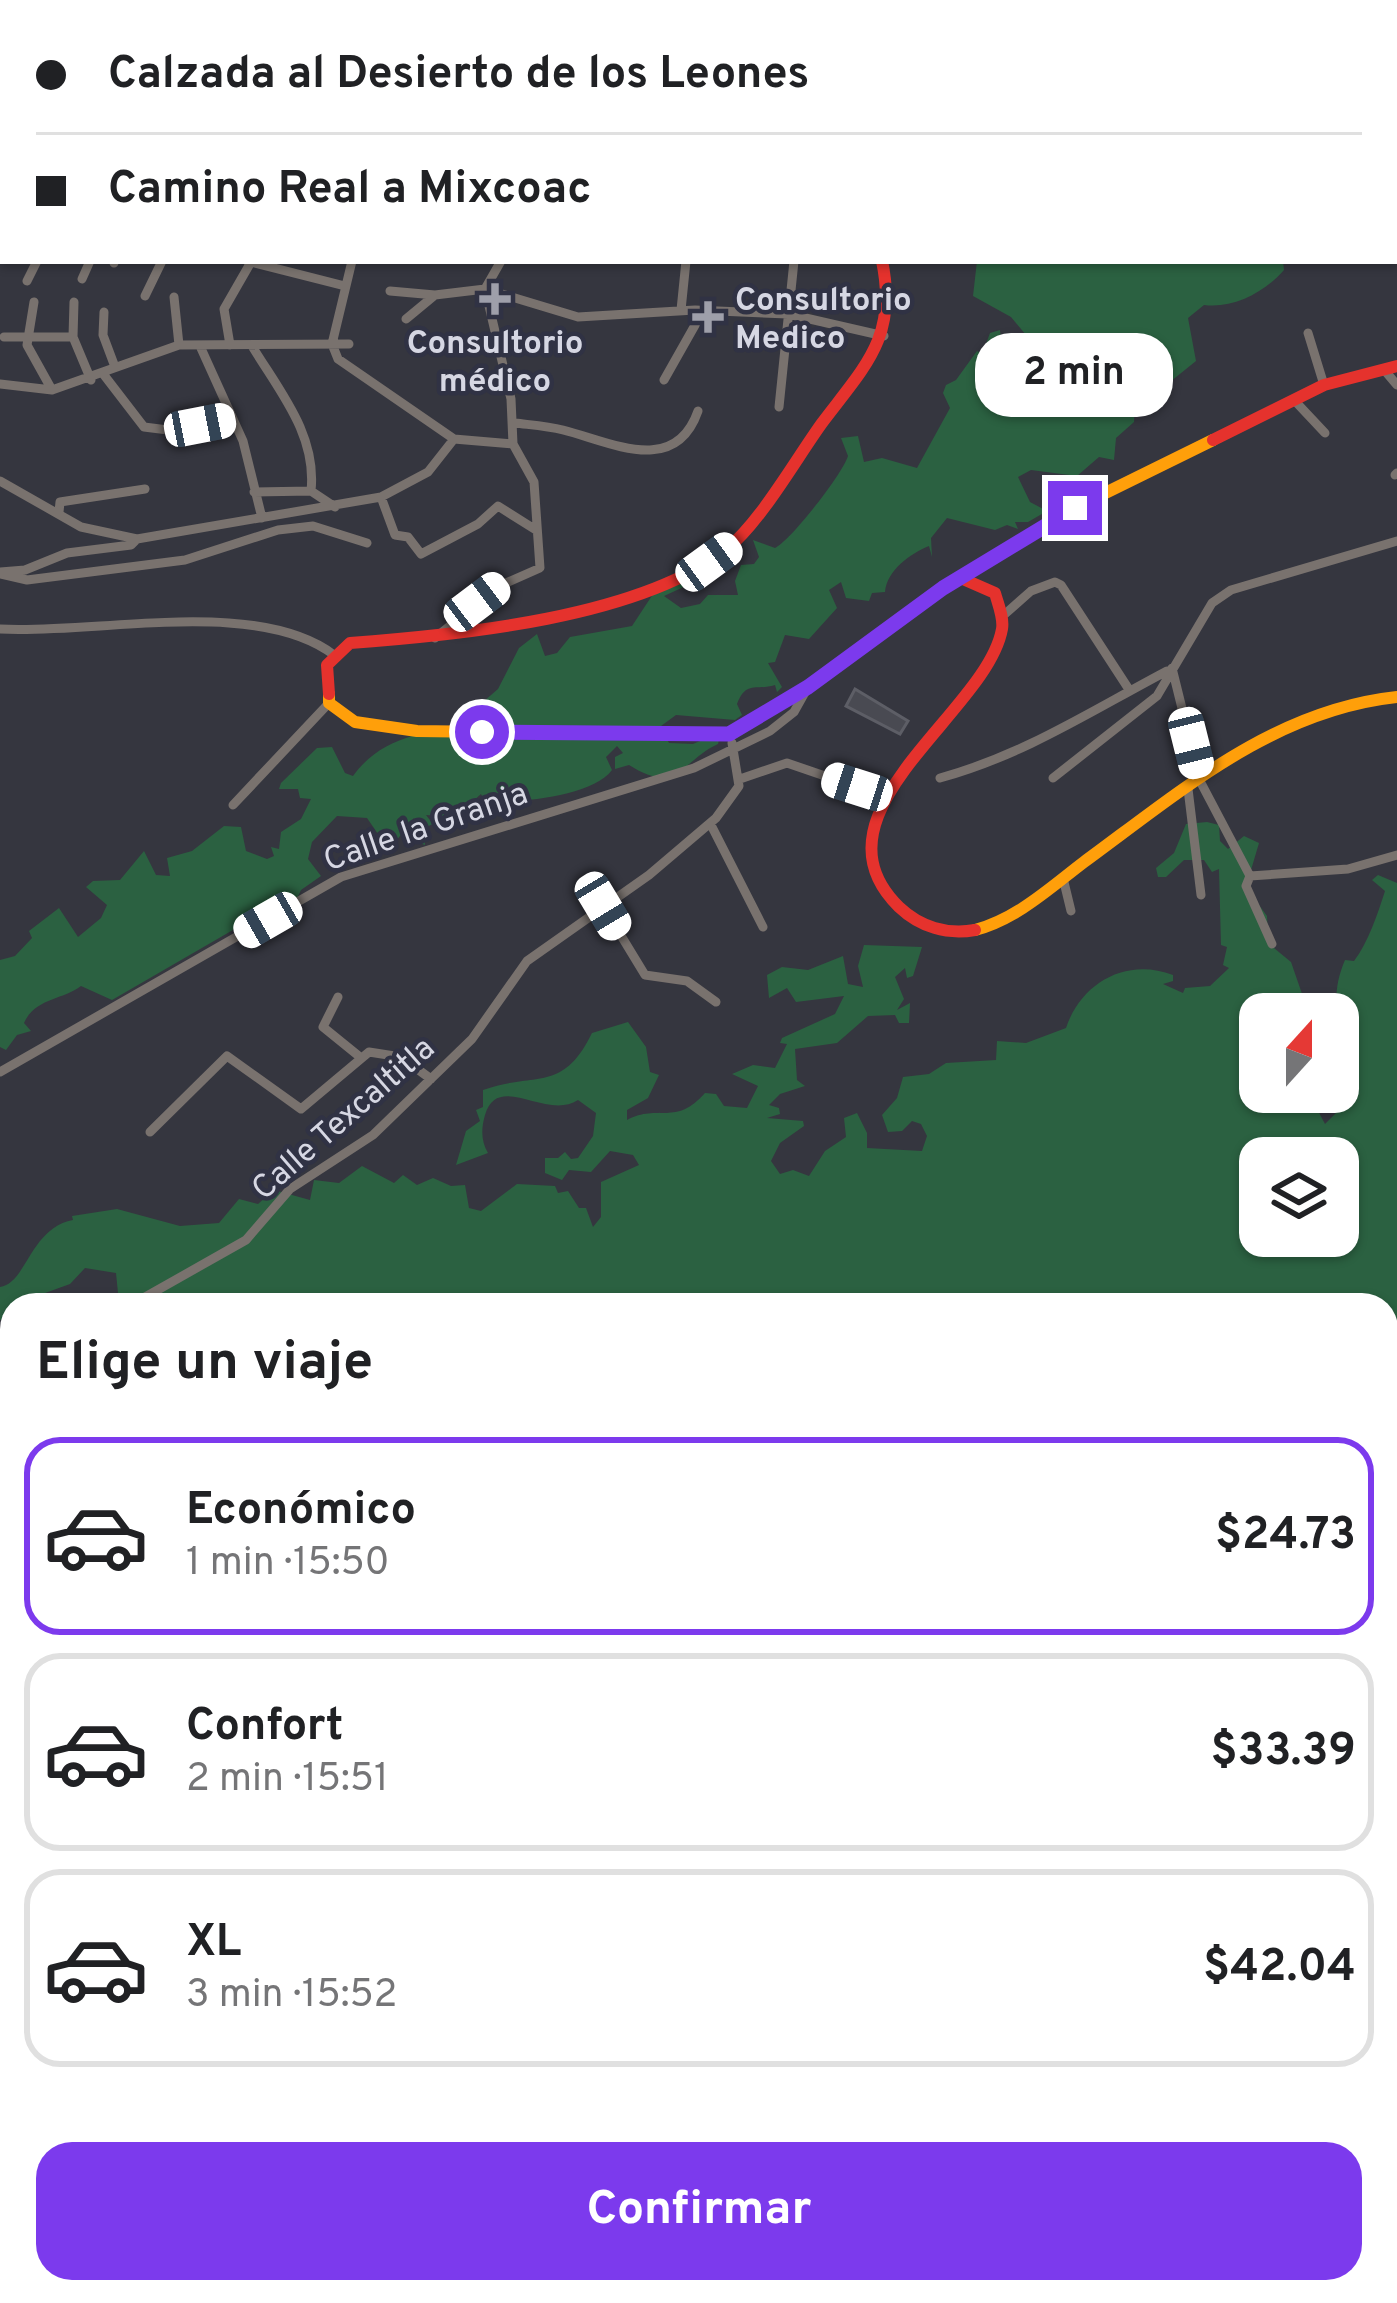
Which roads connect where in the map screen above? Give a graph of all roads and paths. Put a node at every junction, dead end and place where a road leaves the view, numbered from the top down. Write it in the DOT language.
graph roads {
  1 [pos="35,264"];
  2 [pos="89,264"];
  3 [pos="161,264"];
  4 [pos="248,264"];
  5 [pos="257,264"];
  6 [pos="351,264"];
  7 [pos="499,264"];
  8 [pos="686,264"];
  9 [pos="794,264"];
  10 [pos="882,264"];
  11 [pos="27,280"];
  12 [pos="82,280"];
  13 [pos="345,286"];
  14 [pos="485,289"];
  15 [pos="390,291"];
  16 [pos="435,295"];
  17 [pos="145,296"];
  18 [pos="174,297"];
  19 [pos="34,302"];
  20 [pos="74,302"];
  21 [pos="681,310"];
  22 [pos="703,310"];
  23 [pos="104,312"];
  24 [pos="788,314"];
  25 [pos="406,319"];
  26 [pos="1308,333"];
  27 [pos="73,337"];
  28 [pos="884,337"];
  29 [pos="4,338"];
  30 [pos="26,338"];
  31 [pos="332,344"];
  32 [pos="349,344"];
  33 [pos="179,345"];
  34 [pos="230,345"];
  35 [pos="200,346"];
  36 [pos="252,346"];
  37 [pos="115,367"];
  38 [pos="1391,369"];
  39 [pos="104,375"];
  40 [pos="91,380"];
  41 [pos="664,380"];
  42 [pos="0,384"];
  43 [pos="1324,385"];
  44 [pos="1397,385"];
  45 [pos="52,390"];
  46 [pos="1294,400"];
  47 [pos="779,407"];
  48 [pos="698,411"];
  49 [pos="233,418"];
  50 [pos="514,423"];
  51 [pos="1325,433"];
  52 [pos="454,439"];
  53 [pos="513,444"];
  54 [pos="0,481"];
  55 [pos="145,489"];
  56 [pos="311,491"];
  57 [pos="254,492"];
  58 [pos="381,497"];
  59 [pos="334,507"];
  60 [pos="59,512"];
  61 [pos="262,518"];
  62 [pos="536,530"];
  63 [pos="137,538"];
  64 [pos="1397,541"];
  65 [pos="367,543"];
  66 [pos="0,573"];
  67 [pos="963,579"];
  68 [pos="1005,614"];
  69 [pos="0,629"];
  70 [pos="434,639"];
  71 [pos="334,655"];
  72 [pos="1172,668"];
  73 [pos="808,687"];
  74 [pos="1130,691"];
  75 [pos="1397,697"];
  76 [pos="328,703"];
  77 [pos="729,734"];
  78 [pos="734,749"];
  79 [pos="740,778"];
  80 [pos="940,778"];
  81 [pos="1053,778"];
  82 [pos="1194,785"];
  83 [pos="857,787"];
  84 [pos="233,805"];
  85 [pos="710,823"];
  86 [pos="1397,855"];
  87 [pos="1063,878"];
  88 [pos="1248,878"];
  89 [pos="1201,896"];
  90 [pos="603,906"];
  91 [pos="1071,911"];
  92 [pos="763,927"];
  93 [pos="1270,938"];
  94 [pos="338,997"];
  95 [pos="716,1002"];
  96 [pos="360,1057"];
  97 [pos="0,1072"];
  98 [pos="430,1079"];
  99 [pos="150,1132"];
  100 [pos="152,1293"];
  1 -- 11 [label="street"];
  2 -- 12 [label="street"];
  3 -- 17 [label="street"];
  4 -- 34 [label="street"];
  5 -- 13 [label="street"];
  6 -- 13 [label="street"];
  7 -- 14 [label="street"];
  8 -- 21 [label="street"];
  9 -- 24 [label="street"];
  10 -- 28 [label="street"];
  13 -- 31 [label="street"];
  14 -- 16 [label="street"];
  14 -- 21 [label="street"];
  14 -- 50 [label="street"];
  15 -- 16 [label="street"];
  16 -- 25 [label="street"];
  18 -- 33 [label="street"];
  19 -- 30 [label="street"];
  20 -- 27 [label="street"];
  21 -- 22 [label="street"];
  22 -- 24 [label="street"];
  22 -- 41 [label="street"];
  23 -- 37 [label="street"];
  24 -- 28 [label="street"];
  24 -- 47 [label="street"];
  26 -- 43 [label="street"];
  27 -- 30 [label="street"];
  27 -- 40 [label="street"];
  28 -- 70 [label="street"];
  29 -- 30 [label="street"];
  30 -- 45 [label="street"];
  31 -- 32 [label="street"];
  31 -- 36 [label="street"];
  31 -- 52 [label="street"];
  33 -- 35 [label="street"];
  33 -- 37 [label="street"];
  34 -- 35 [label="street"];
  34 -- 36 [label="street"];
  35 -- 49 [label="street"];
  36 -- 56 [label="street"];
  37 -- 39 [label="street"];
  38 -- 43 [label="street"];
  38 -- 44 [label="street"];
  39 -- 40 [label="street"];
  39 -- 49 [label="street"];
  40 -- 45 [label="street"];
  42 -- 45 [label="street"];
  43 -- 46 [label="street"];
  46 -- 51 [label="street"];
  46 -- 67 [label="street"];
  48 -- 50 [label="street"];
  49 -- 57 [label="street"];
  50 -- 53 [label="street"];
  52 -- 53 [label="street"];
  52 -- 58 [label="street"];
  53 -- 62 [label="street"];
  54 -- 60 [label="street"];
  55 -- 60 [label="street"];
  56 -- 57 [label="street"];
  56 -- 59 [label="street"];
  57 -- 61 [label="street"];
  58 -- 59 [label="street"];
  58 -- 62 [label="street"];
  59 -- 61 [label="street"];
  60 -- 63 [label="street"];
  61 -- 63 [label="street"];
  62 -- 70 [label="street"];
  63 -- 66 [label="street"];
  64 -- 72 [label="street"];
  65 -- 66 [label="street"];
  67 -- 68 [label="street"];
  67 -- 73 [label="street"];
  68 -- 74 [label="street"];
  68 -- 87 [label="street"];
  69 -- 71 [label="street"];
  70 -- 71 [label="street"];
  71 -- 76 [label="street"];
  72 -- 74 [label="street"];
  72 -- 81 [label="street"];
  72 -- 82 [label="street"];
  73 -- 77 [label="street"];
  73 -- 78 [label="street, Calle la Granja"];
  74 -- 80 [label="street"];
  75 -- 82 [label="street"];
  76 -- 77 [label="street"];
  76 -- 84 [label="street"];
  77 -- 78 [label="street"];
  78 -- 79 [label="street"];
  78 -- 97 [label="street, Calle la Granja"];
  79 -- 83 [label="street"];
  79 -- 85 [label="street, Calle Texcaltitla"];
  82 -- 87 [label="street"];
  82 -- 88 [label="street"];
  82 -- 89 [label="street"];
  85 -- 90 [label="street, Calle Texcaltitla"];
  85 -- 92 [label="street"];
  86 -- 88 [label="street"];
  87 -- 91 [label="street"];
  88 -- 93 [label="street"];
  90 -- 95 [label="street"];
  90 -- 98 [label="street, Calle Texcaltitla"];
  94 -- 96 [label="street"];
  96 -- 98 [label="street"];
  96 -- 99 [label="street"];
  98 -- 100 [label="street, Calle Texcaltitla"];
}
